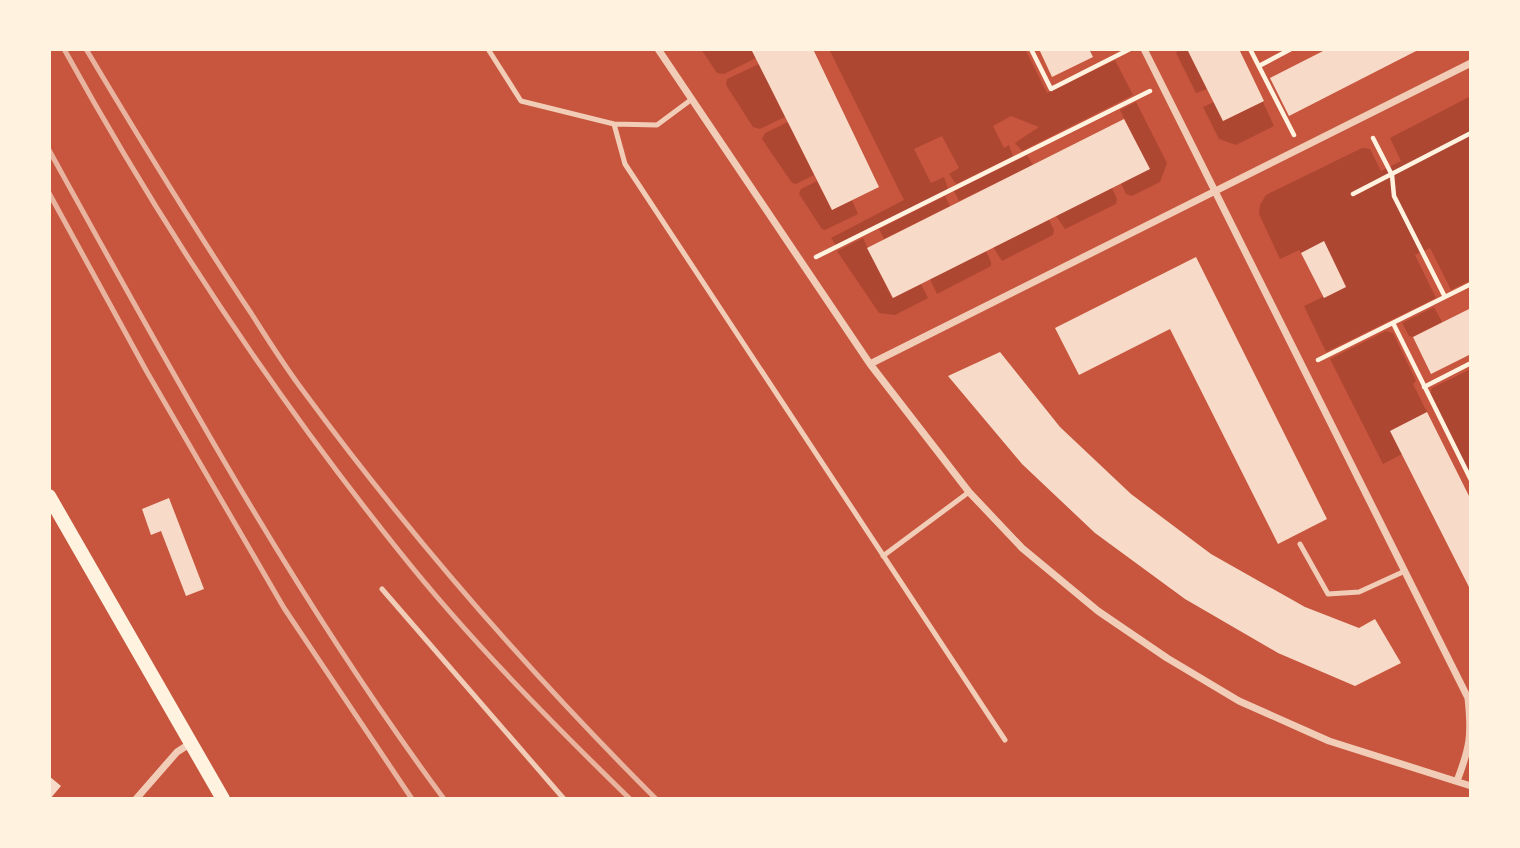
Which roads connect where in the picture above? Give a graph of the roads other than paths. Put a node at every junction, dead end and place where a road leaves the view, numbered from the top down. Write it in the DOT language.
graph roads {
  1 [pos="488,49"];
  2 [pos="658,49"];
  3 [pos="1144,49"];
  4 [pos="1471,63"];
  5 [pos="692,99"];
  6 [pos="614,124"];
  7 [pos="1215,192"];
  8 [pos="870,364"];
  9 [pos="969,492"];
  10 [pos="49,496"];
  11 [pos="1300,544"];
  12 [pos="883,556"];
  13 [pos="1405,571"];
  14 [pos="382,589"];
  15 [pos="1005,740"];
  16 [pos="192,743"];
  17 [pos="1457,781"];
  18 [pos="1471,786"];
  19 [pos="136,799"];
  20 [pos="223,799"];
  21 [pos="564,799"];
  1 -- 6 [label="lane"];
  2 -- 5 [label="street"];
  3 -- 7 [label="street"];
  4 -- 7 [label="street"];
  5 -- 6 [label="lane"];
  5 -- 8 [label="street"];
  6 -- 12 [label="lane"];
  7 -- 8 [label="street"];
  7 -- 13 [label="street"];
  8 -- 9 [label="street"];
  9 -- 12 [label="lane"];
  9 -- 17 [label="street"];
  10 -- 16 [label="main road"];
  11 -- 13 [label="lane"];
  12 -- 15 [label="lane"];
  13 -- 17 [label="street"];
  14 -- 21 [label="lane"];
  16 -- 19 [label="street"];
  16 -- 20 [label="main road"];
  17 -- 18 [label="street"];
}
